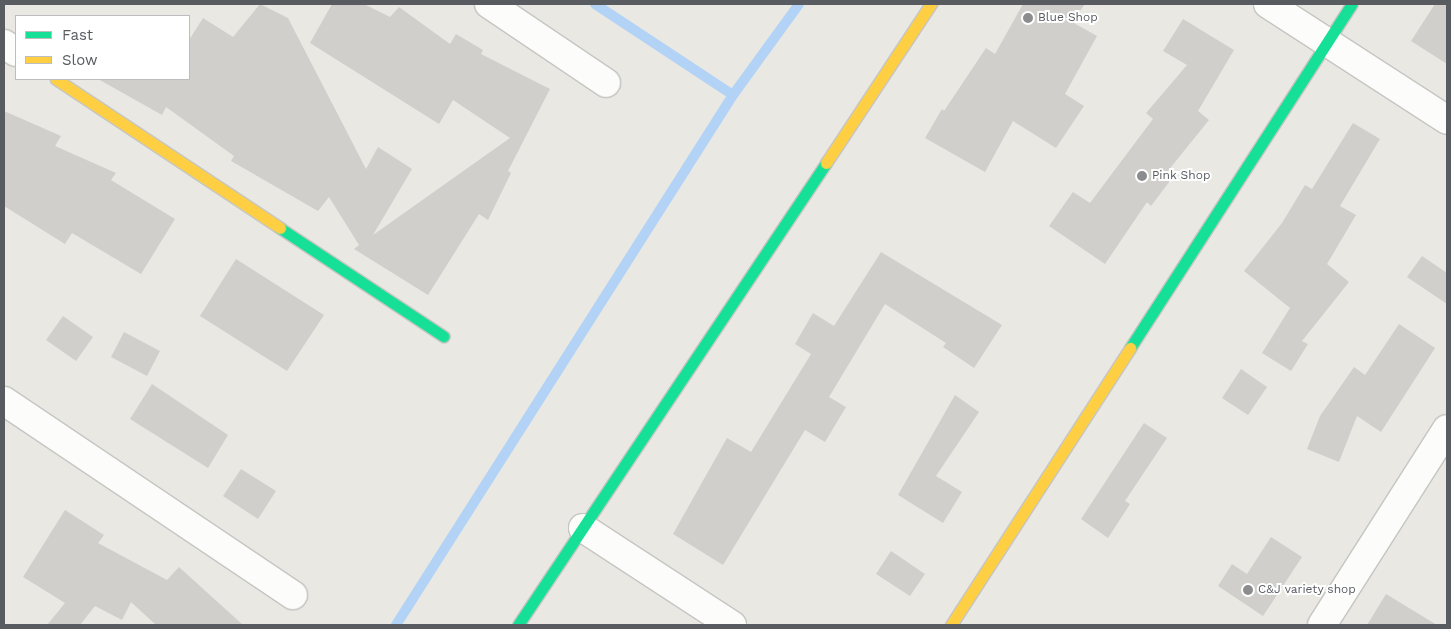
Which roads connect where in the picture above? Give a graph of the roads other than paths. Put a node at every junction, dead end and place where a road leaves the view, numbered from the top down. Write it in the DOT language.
graph roads {
  1 [pos="489,4"];
  2 [pos="931,4"];
  3 [pos="1268,4"];
  4 [pos="1352,4"];
  5 [pos="1326,42"];
  6 [pos="4,44"];
  7 [pos="15,51"];
  8 [pos="58,80"];
  9 [pos="606,83"];
  10 [pos="1447,120"];
  11 [pos="443,336"];
  12 [pos="4,401"];
  13 [pos="1447,429"];
  14 [pos="583,528"];
  15 [pos="293,595"];
  16 [pos="518,625"];
  17 [pos="732,625"];
  18 [pos="951,625"];
  19 [pos="1322,625"];
  1 -- 9 [label="street"];
  2 -- 14 [label="street"];
  3 -- 5 [label="street"];
  4 -- 5 [label="street"];
  5 -- 10 [label="street"];
  5 -- 18 [label="street"];
  6 -- 7 [label="street"];
  8 -- 11 [label="street"];
  12 -- 15 [label="street"];
  13 -- 19 [label="street"];
  14 -- 16 [label="street"];
  14 -- 17 [label="street"];
}
